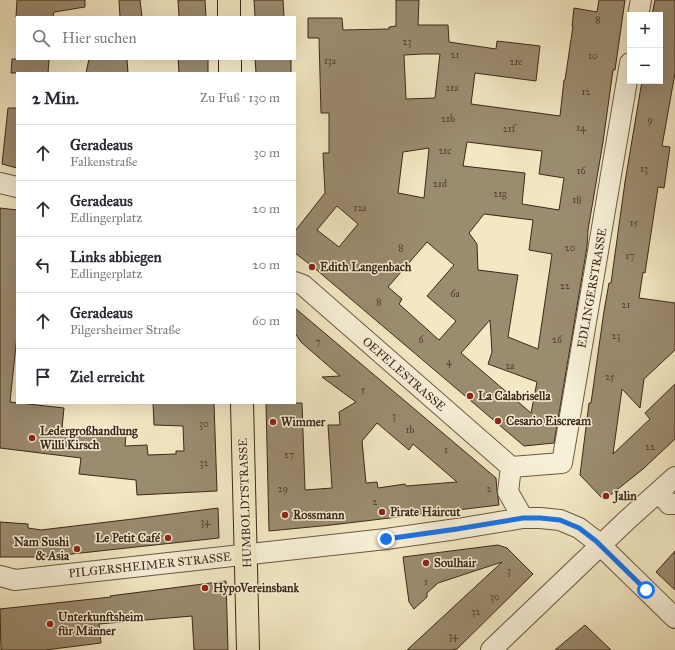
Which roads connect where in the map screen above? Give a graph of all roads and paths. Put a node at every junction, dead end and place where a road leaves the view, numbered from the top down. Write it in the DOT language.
graph roads {
  1 [pos="228,0"];
  2 [pos="641,0"];
  3 [pos="639,12"];
  4 [pos="229,16"];
  5 [pos="230,60"];
  6 [pos="230,72"];
  7 [pos="627,81"];
  8 [pos="0,183"];
  9 [pos="16,187"];
  10 [pos="296,282"];
  11 [pos="242,404"];
  12 [pos="511,467"];
  13 [pos="675,477"];
  14 [pos="659,492"];
  15 [pos="675,504"];
  16 [pos="523,518"];
  17 [pos="600,546"];
  18 [pos="246,555"];
  19 [pos="5,581"];
  20 [pos="675,618"];
  21 [pos="248,650"];
  22 [pos="491,650"];
  1 -- 4 [label="main road"];
  2 -- 3 [label="street"];
  5 -- 6 [label="main road"];
  7 -- 12 [label="street, EDLINGERSTRASSE"];
  8 -- 9 [label="street"];
  10 -- 12 [label="street, OEFELESTRASSE"];
  11 -- 18 [label="main road, HUMBOLDTSTRASSE"];
  12 -- 16 [label="street"];
  13 -- 14 [label="street"];
  14 -- 15 [label="street"];
  14 -- 17 [label="street"];
  16 -- 17 [label="street, PILGERSHEIMER STRASSE"];
  16 -- 18 [label="street, PILGERSHEIMER STRASSE"];
  17 -- 20 [label="street, PILGERSHEIMER STRASSE"];
  17 -- 22 [label="street"];
  18 -- 19 [label="street, PILGERSHEIMER STRASSE"];
  18 -- 21 [label="main road, HUMBOLDTSTRASSE"];
}
